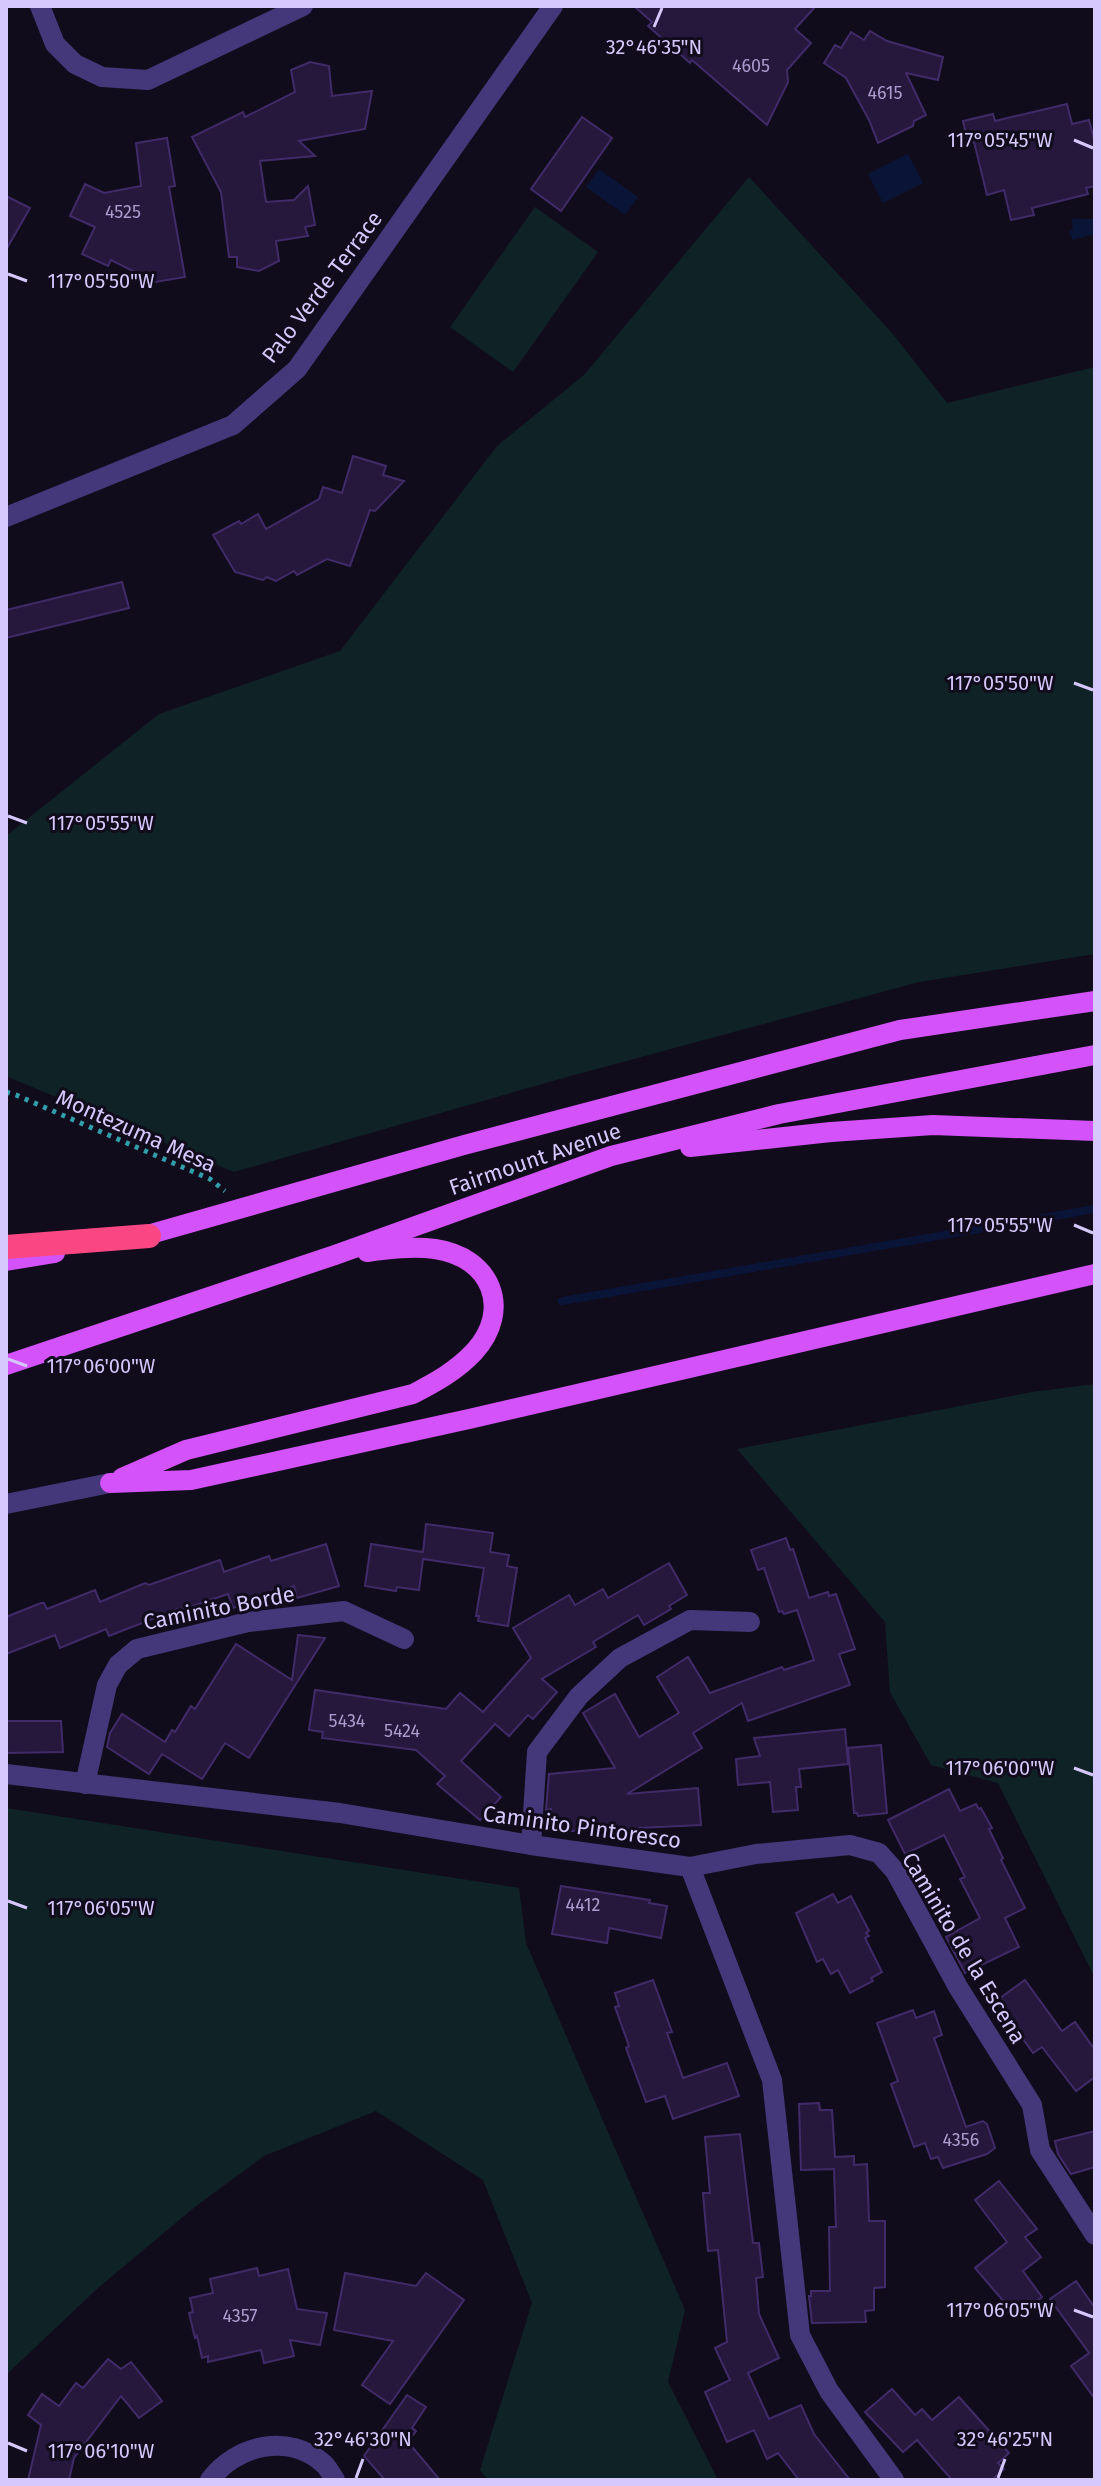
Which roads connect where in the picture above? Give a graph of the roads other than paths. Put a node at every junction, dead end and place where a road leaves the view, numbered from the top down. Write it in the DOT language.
graph roads {
  1 [pos="40,6"];
  2 [pos="303,6"];
  3 [pos="553,6"];
  4 [pos="6,517"];
  5 [pos="1095,1001"];
  6 [pos="1095,1055"];
  7 [pos="1095,1131"];
  8 [pos="611,1156"];
  9 [pos="149,1236"];
  10 [pos="6,1247"];
  11 [pos="335,1255"];
  12 [pos="6,1261"];
  13 [pos="1095,1274"];
  14 [pos="6,1365"];
  15 [pos="110,1483"];
  16 [pos="6,1504"];
  17 [pos="750,1622"];
  18 [pos="404,1639"];
  19 [pos="6,1774"];
  20 [pos="85,1784"];
  21 [pos="531,1845"];
  22 [pos="690,1867"];
  23 [pos="1095,2235"];
  24 [pos="210,2480"];
  25 [pos="335,2480"];
  26 [pos="894,2480"];
  1 -- 2 [label="street"];
  3 -- 4 [label="street, Palo Verde Terrace"];
  5 -- 9 [label="main road, Fairmount Avenue"];
  6 -- 8 [label="main road, Fairmount Avenue"];
  7 -- 8 [label="main road"];
  8 -- 11 [label="main road, Fairmount Avenue"];
  9 -- 10 [label="highway"];
  9 -- 12 [label="main road, Fairmount Avenue"];
  11 -- 14 [label="main road, Fairmount Avenue"];
  11 -- 15 [label="main road"];
  13 -- 15 [label="main road"];
  15 -- 16 [label="street"];
  17 -- 21 [label="street"];
  18 -- 20 [label="street, Caminito Borde"];
  19 -- 20 [label="street, Caminito Pintoresco"];
  20 -- 21 [label="street, Caminito Pintoresco"];
  21 -- 22 [label="street, Caminito Pintoresco"];
  22 -- 23 [label="street, Caminito de la Escena"];
  22 -- 26 [label="street, Caminito Pintoresco"];
  24 -- 25 [label="street"];
}
